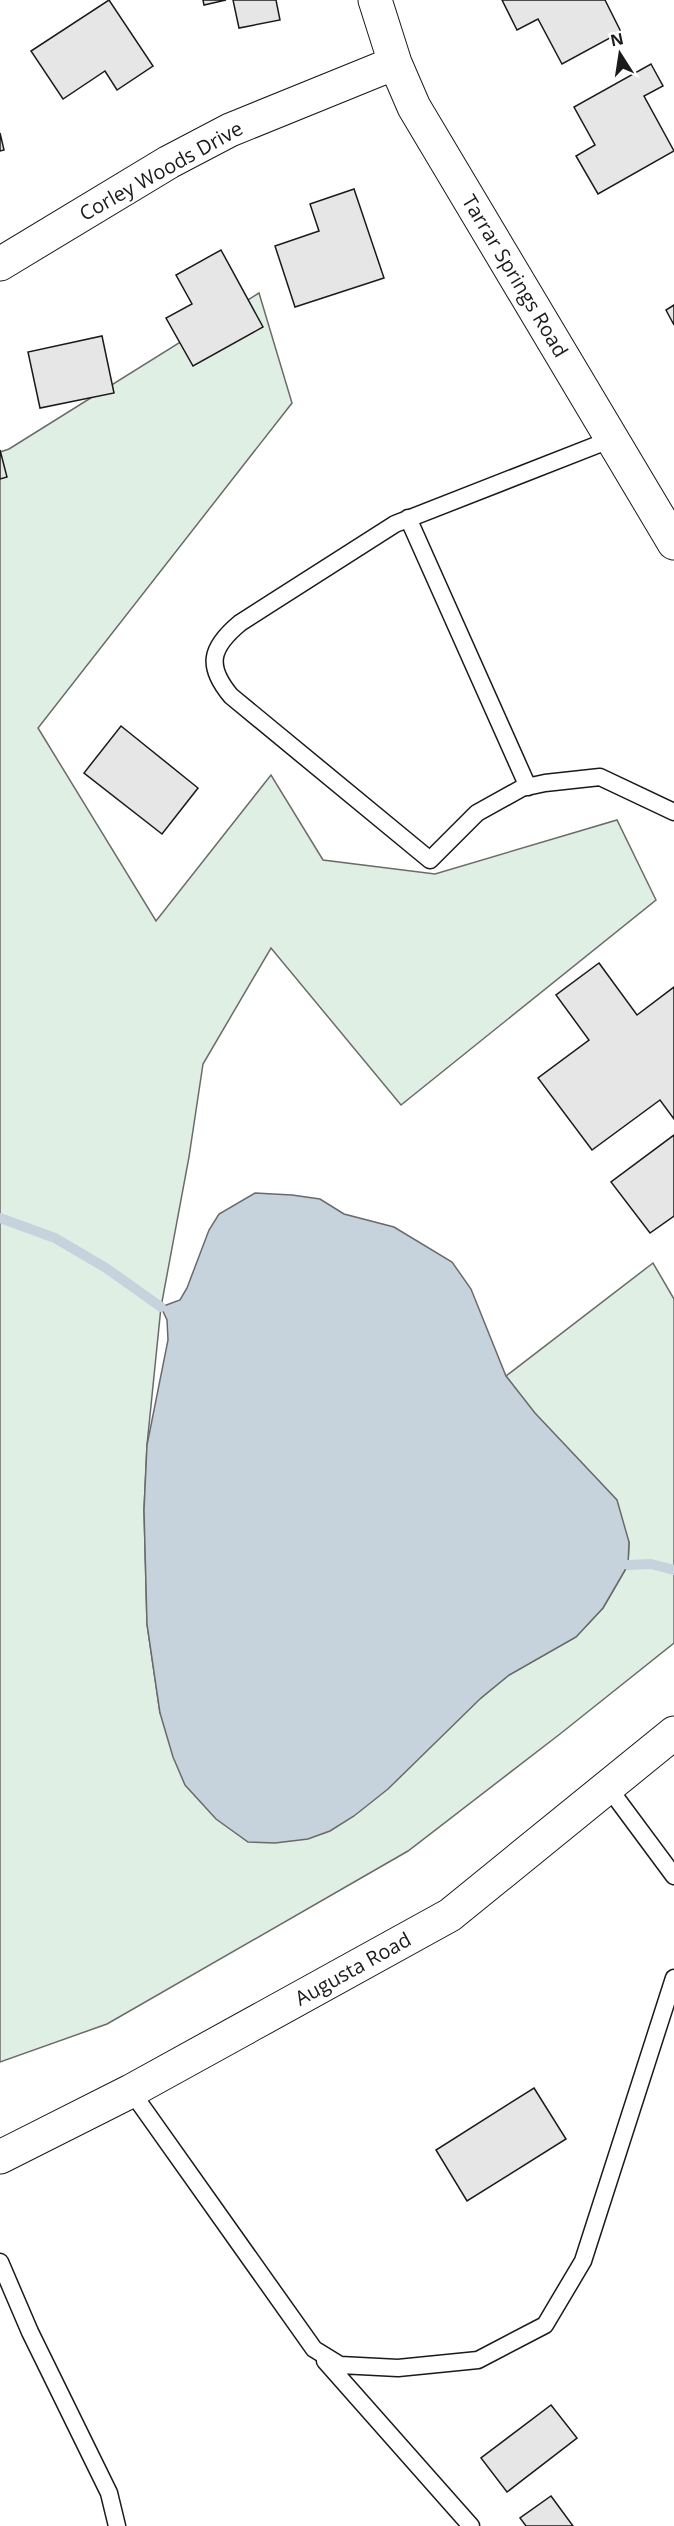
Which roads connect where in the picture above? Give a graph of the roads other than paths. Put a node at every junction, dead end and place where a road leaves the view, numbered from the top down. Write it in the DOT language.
graph roads {
  1 [pos="375,0"];
  2 [pos="395,63"];
  3 [pos="0,264"];
  4 [pos="612,439"];
  5 [pos="408,518"];
  6 [pos="674,543"];
  7 [pos="528,787"];
  8 [pos="674,812"];
  9 [pos="674,1733"];
  10 [pos="609,1787"];
  11 [pos="674,1876"];
  12 [pos="674,1978"];
  13 [pos="131,2091"];
  14 [pos="0,2157"];
  15 [pos="0,2262"];
  16 [pos="314,2349"];
  17 [pos="117,2526"];
  18 [pos="471,2526"];
  1 -- 2 [label="street, Tarrar Springs Road"];
  2 -- 3 [label="street, Corley Woods Drive"];
  2 -- 4 [label="street, Tarrar Springs Road"];
  4 -- 5 [label="lane"];
  4 -- 6 [label="street, Tarrar Springs Road"];
  5 -- 7 [label="lane"];
  5 -- 7 [label="lane"];
  7 -- 8 [label="lane"];
  9 -- 10 [label="street, Augusta Road"];
  10 -- 11 [label="lane"];
  10 -- 13 [label="street, Augusta Road"];
  12 -- 16 [label="lane"];
  13 -- 14 [label="street, Augusta Road"];
  13 -- 16 [label="lane"];
  15 -- 17 [label="lane"];
  16 -- 18 [label="lane"];
}
